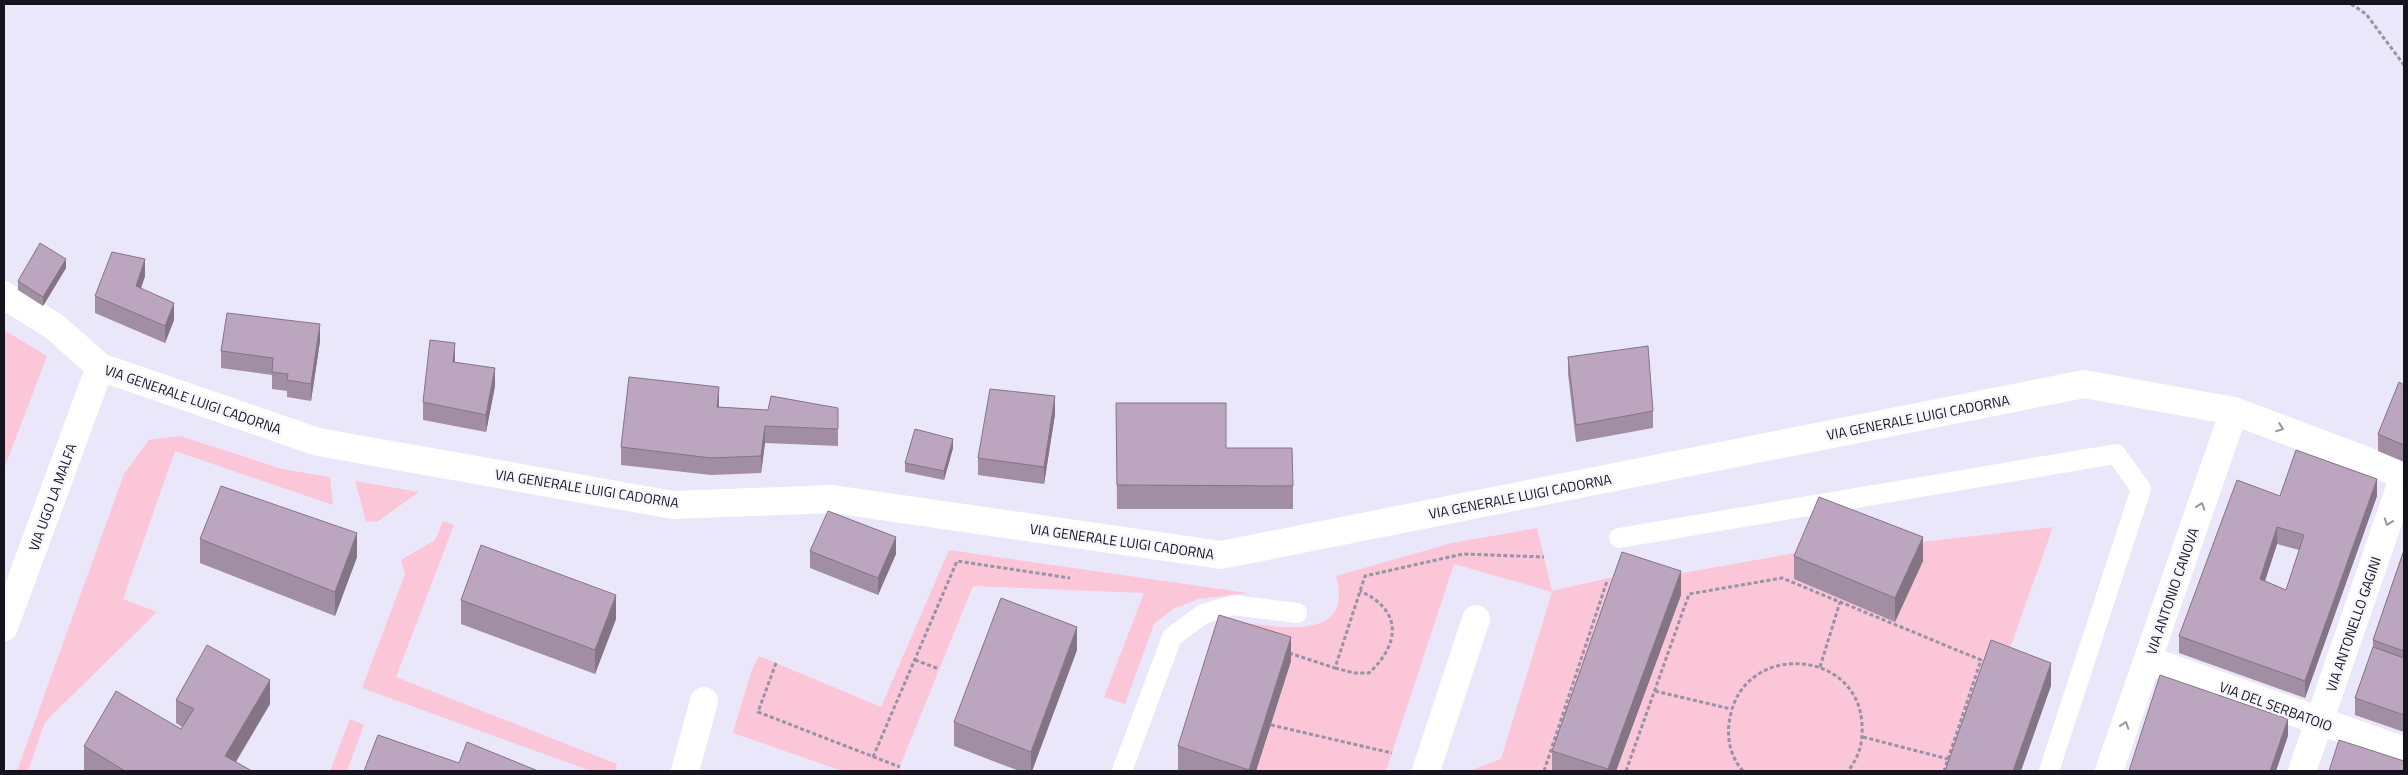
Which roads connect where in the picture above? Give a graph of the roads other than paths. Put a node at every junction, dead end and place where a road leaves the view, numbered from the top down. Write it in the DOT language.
graph roads {
  1 [pos="4,295"];
  2 [pos="100,367"];
  3 [pos="2234,411"];
  4 [pos="2404,476"];
  5 [pos="1619,538"];
  6 [pos="1297,613"];
  7 [pos="1476,619"];
  8 [pos="4,627"];
  9 [pos="2148,660"];
  10 [pos="704,701"];
  11 [pos="2319,722"];
  12 [pos="2404,751"];
  13 [pos="684,771"];
  14 [pos="1122,771"];
  15 [pos="1426,771"];
  16 [pos="2048,771"];
  17 [pos="2109,771"];
  18 [pos="2302,771"];
  1 -- 2 [label="street, VIA GENERALE LUIGI CADORNA"];
  2 -- 3 [label="street, VIA GENERALE LUIGI CADORNA"];
  2 -- 8 [label="street, VIA UGO LA MALFA"];
  3 -- 4 [label="street, VIA GENERALE LUIGI CADORNA, one-way"];
  9 -- 3 [label="street, VIA ANTONIO CANOVA, one-way"];
  4 -- 11 [label="street, VIA ANTONELLO GAGINI, one-way"];
  5 -- 16 [label="lane"];
  6 -- 14 [label="lane"];
  7 -- 15 [label="street"];
  9 -- 11 [label="street, VIA DEL SERBATOIO"];
  17 -- 9 [label="street, VIA ANTONIO CANOVA, one-way"];
  10 -- 13 [label="street"];
  11 -- 12 [label="street, VIA DEL SERBATOIO"];
  11 -- 18 [label="street, VIA ANTONELLO GAGINI"];
}
